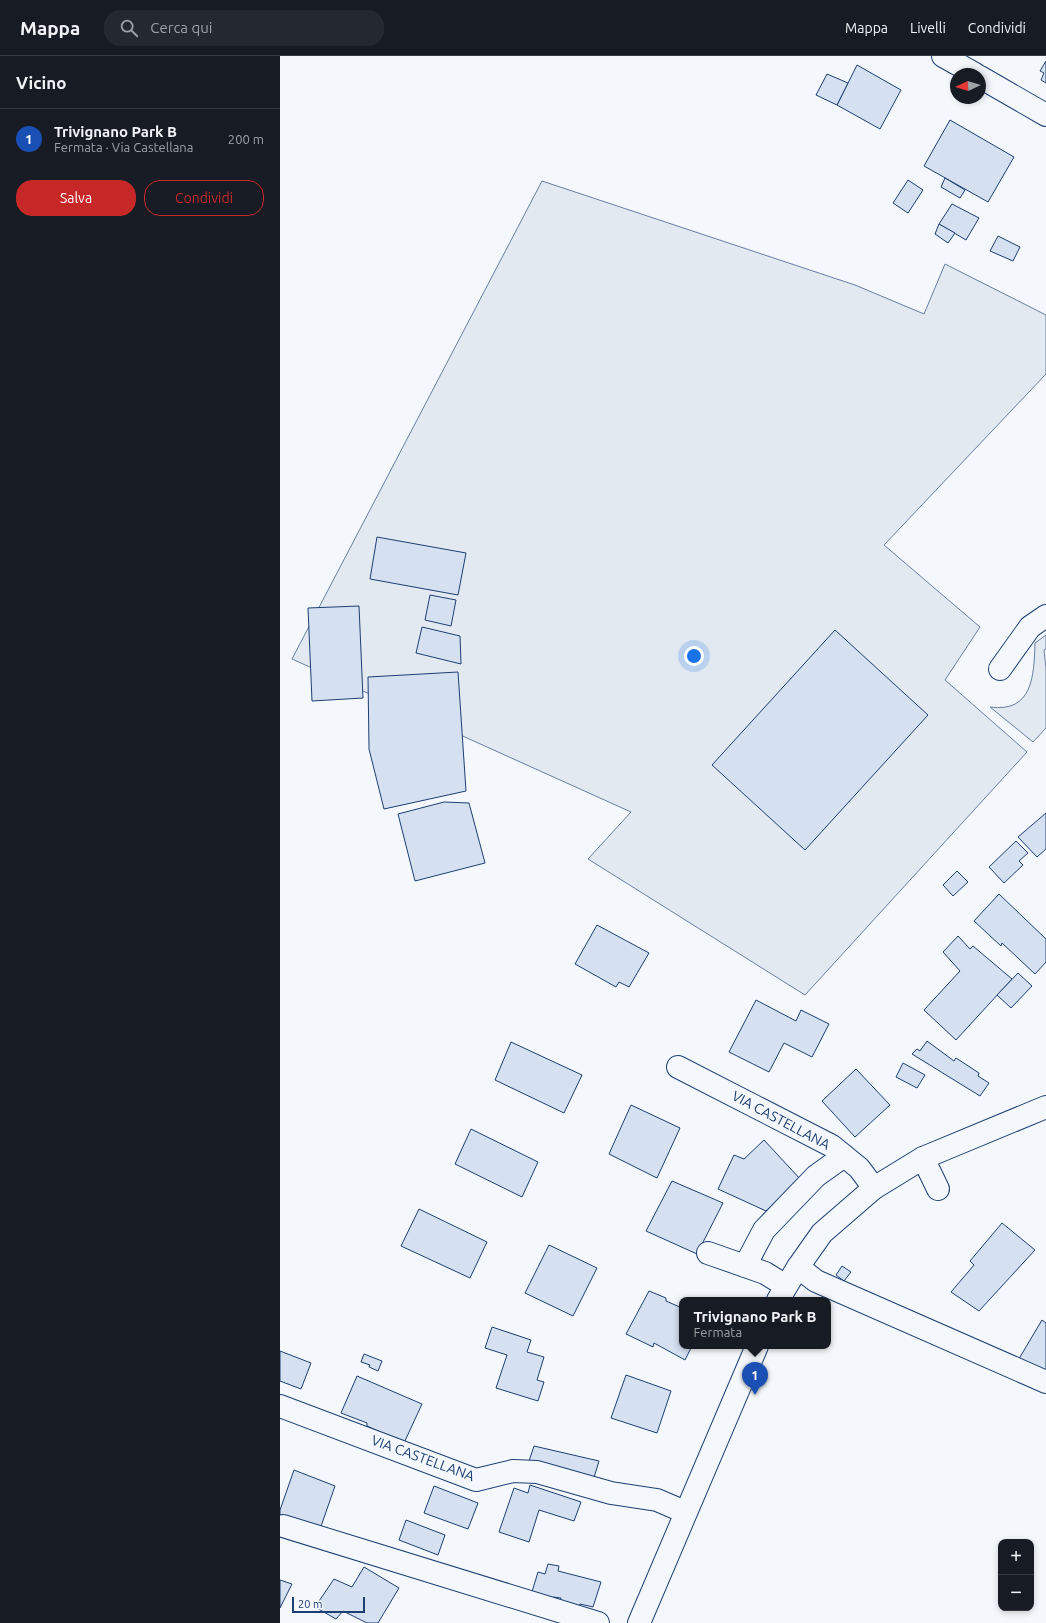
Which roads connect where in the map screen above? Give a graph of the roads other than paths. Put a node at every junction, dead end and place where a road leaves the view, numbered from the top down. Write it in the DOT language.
graph roads {
  1 [pos="943,56"];
  2 [pos="964,68"];
  3 [pos="986,80"];
  4 [pos="1046,115"];
  5 [pos="1046,616"];
  6 [pos="1000,669"];
  7 [pos="678,1067"];
  8 [pos="1046,1107"];
  9 [pos="844,1156"];
  10 [pos="923,1158"];
  11 [pos="874,1188"];
  12 [pos="938,1189"];
  13 [pos="708,1253"];
  14 [pos="745,1266"];
  15 [pos="798,1267"];
  16 [pos="782,1293"];
  17 [pos="756,1349"];
  18 [pos="1046,1382"];
  19 [pos="280,1406"];
  20 [pos="685,1512"];
  21 [pos="283,1526"];
  22 [pos="598,1623"];
  23 [pos="639,1623"];
  1 -- 2 [label="street"];
  3 -- 4 [label="street"];
  5 -- 6 [label="street"];
  7 -- 9 [label="street, VIA CASTELLANA"];
  8 -- 10 [label="street"];
  9 -- 11 [label="street, VIA CASTELLANA"];
  9 -- 14 [label="street"];
  10 -- 11 [label="street"];
  10 -- 12 [label="street"];
  11 -- 15 [label="street"];
  13 -- 14 [label="street"];
  14 -- 16 [label="street"];
  15 -- 16 [label="street"];
  15 -- 18 [label="street"];
  17 -- 20 [label="street"];
  19 -- 20 [label="street, VIA CASTELLANA"];
  20 -- 23 [label="street"];
  21 -- 22 [label="street"];
}
